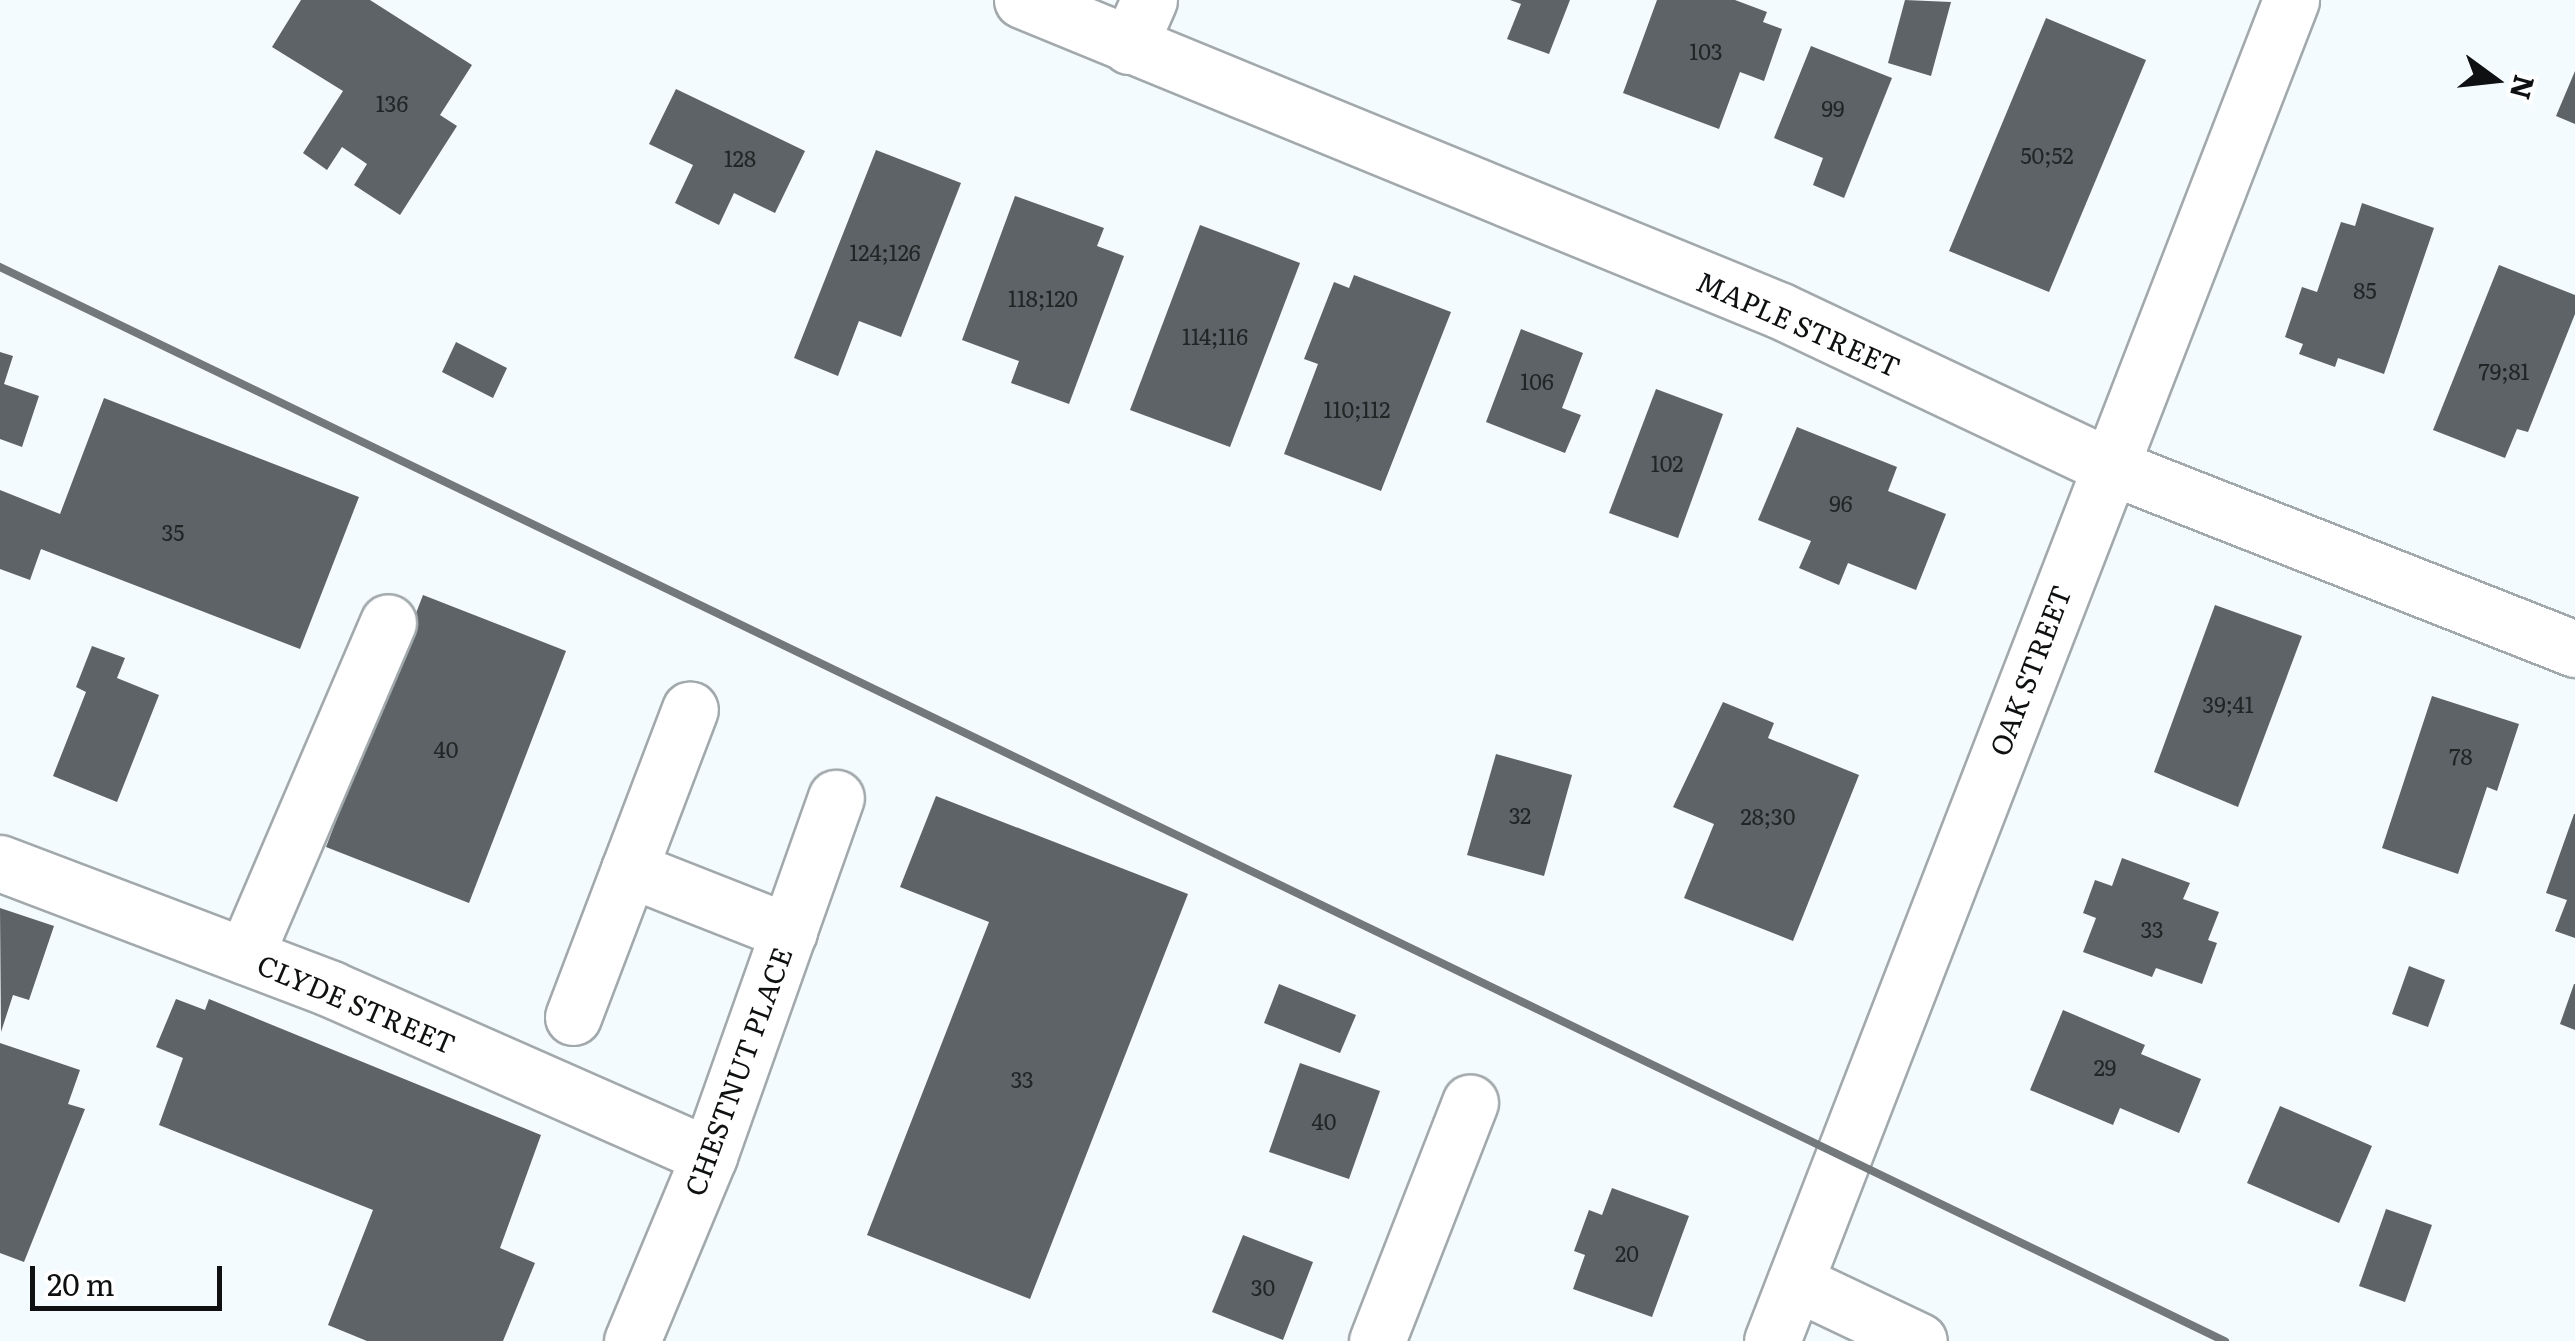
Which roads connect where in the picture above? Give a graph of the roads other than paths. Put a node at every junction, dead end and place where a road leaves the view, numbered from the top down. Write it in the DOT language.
graph roads {
  1 [pos="1022,0"];
  2 [pos="2290,0"];
  3 [pos="1139,23"];
  4 [pos="2107,465"];
  5 [pos="388,622"];
  6 [pos="2575,649"];
  7 [pos="690,709"];
  8 [pos="836,798"];
  9 [pos="0,863"];
  10 [pos="629,869"];
  11 [pos="789,932"];
  12 [pos="245,956"];
  13 [pos="572,1017"];
  14 [pos="1470,1102"];
  15 [pos="709,1156"];
  16 [pos="1795,1282"];
  17 [pos="643,1337"];
  18 [pos="1377,1341"];
  19 [pos="1772,1341"];
  20 [pos="1919,1341"];
  1 -- 3 [label="street, MAPLE STREET"];
  2 -- 4 [label="street, OAK STREET"];
  3 -- 4 [label="street, MAPLE STREET"];
  4 -- 6 [label="street, MAPLE STREET"];
  4 -- 16 [label="street, OAK STREET"];
  5 -- 12 [label="street"];
  7 -- 10 [label="street"];
  8 -- 11 [label="street, CHESTNUT PLACE"];
  9 -- 12 [label="street, CLYDE STREET"];
  10 -- 11 [label="street"];
  10 -- 13 [label="street"];
  11 -- 15 [label="street, CHESTNUT PLACE"];
  12 -- 15 [label="street, CLYDE STREET"];
  14 -- 18 [label="street"];
  15 -- 17 [label="street, CHESTNUT PLACE"];
  16 -- 19 [label="street, OAK STREET"];
  16 -- 20 [label="street"];
}
